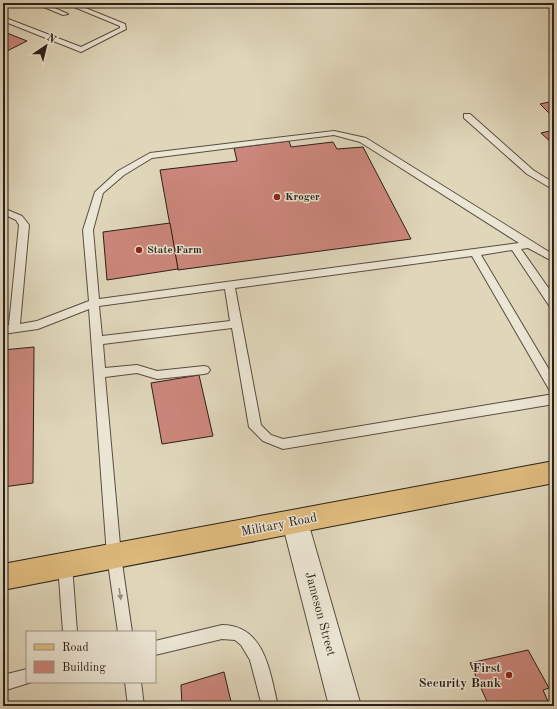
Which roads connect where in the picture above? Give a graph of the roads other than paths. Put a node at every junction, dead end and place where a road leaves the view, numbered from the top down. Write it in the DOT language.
graph roads {
  1 [pos="37,3"];
  2 [pos="79,4"];
  3 [pos="3,19"];
  4 [pos="467,116"];
  5 [pos="554,187"];
  6 [pos="3,211"];
  7 [pos="529,245"];
  8 [pos="515,248"];
  9 [pos="475,253"];
  10 [pos="554,259"];
  11 [pos="229,286"];
  12 [pos="553,302"];
  13 [pos="94,303"];
  14 [pos="236,324"];
  15 [pos="14,329"];
  16 [pos="3,330"];
  17 [pos="97,341"];
  18 [pos="204,370"];
  19 [pos="99,373"];
  20 [pos="554,388"];
  21 [pos="554,399"];
  22 [pos="554,472"];
  23 [pos="295,522"];
  24 [pos="114,556"];
  25 [pos="65,565"];
  26 [pos="3,577"];
  27 [pos="70,631"];
  28 [pos="125,631"];
  29 [pos="156,648"];
  30 [pos="26,678"];
  31 [pos="3,683"];
  32 [pos="132,683"];
  33 [pos="136,706"];
  34 [pos="270,706"];
  35 [pos="345,706"];
  1 -- 2 [label="lane"];
  2 -- 3 [label="lane"];
  4 -- 5 [label="lane"];
  6 -- 15 [label="lane"];
  7 -- 8 [label="lane"];
  7 -- 10 [label="lane"];
  7 -- 13 [label="lane"];
  8 -- 9 [label="lane"];
  8 -- 12 [label="lane"];
  9 -- 11 [label="lane"];
  9 -- 20 [label="lane"];
  11 -- 13 [label="lane"];
  11 -- 14 [label="lane"];
  13 -- 15 [label="lane"];
  13 -- 17 [label="lane"];
  14 -- 17 [label="lane"];
  14 -- 21 [label="lane"];
  15 -- 16 [label="lane"];
  17 -- 19 [label="lane"];
  18 -- 19 [label="lane"];
  19 -- 24 [label="lane"];
  22 -- 23 [label="main road, Military Road"];
  23 -- 24 [label="main road, Military Road"];
  23 -- 35 [label="street, Jameson Street"];
  24 -- 25 [label="main road, Military Road"];
  24 -- 28 [label="lane, one-way"];
  25 -- 26 [label="main road, Military Road"];
  25 -- 27 [label="lane"];
  29 -- 34 [label="lane"];
  30 -- 31 [label="lane"];
  32 -- 33 [label="lane"];
}
